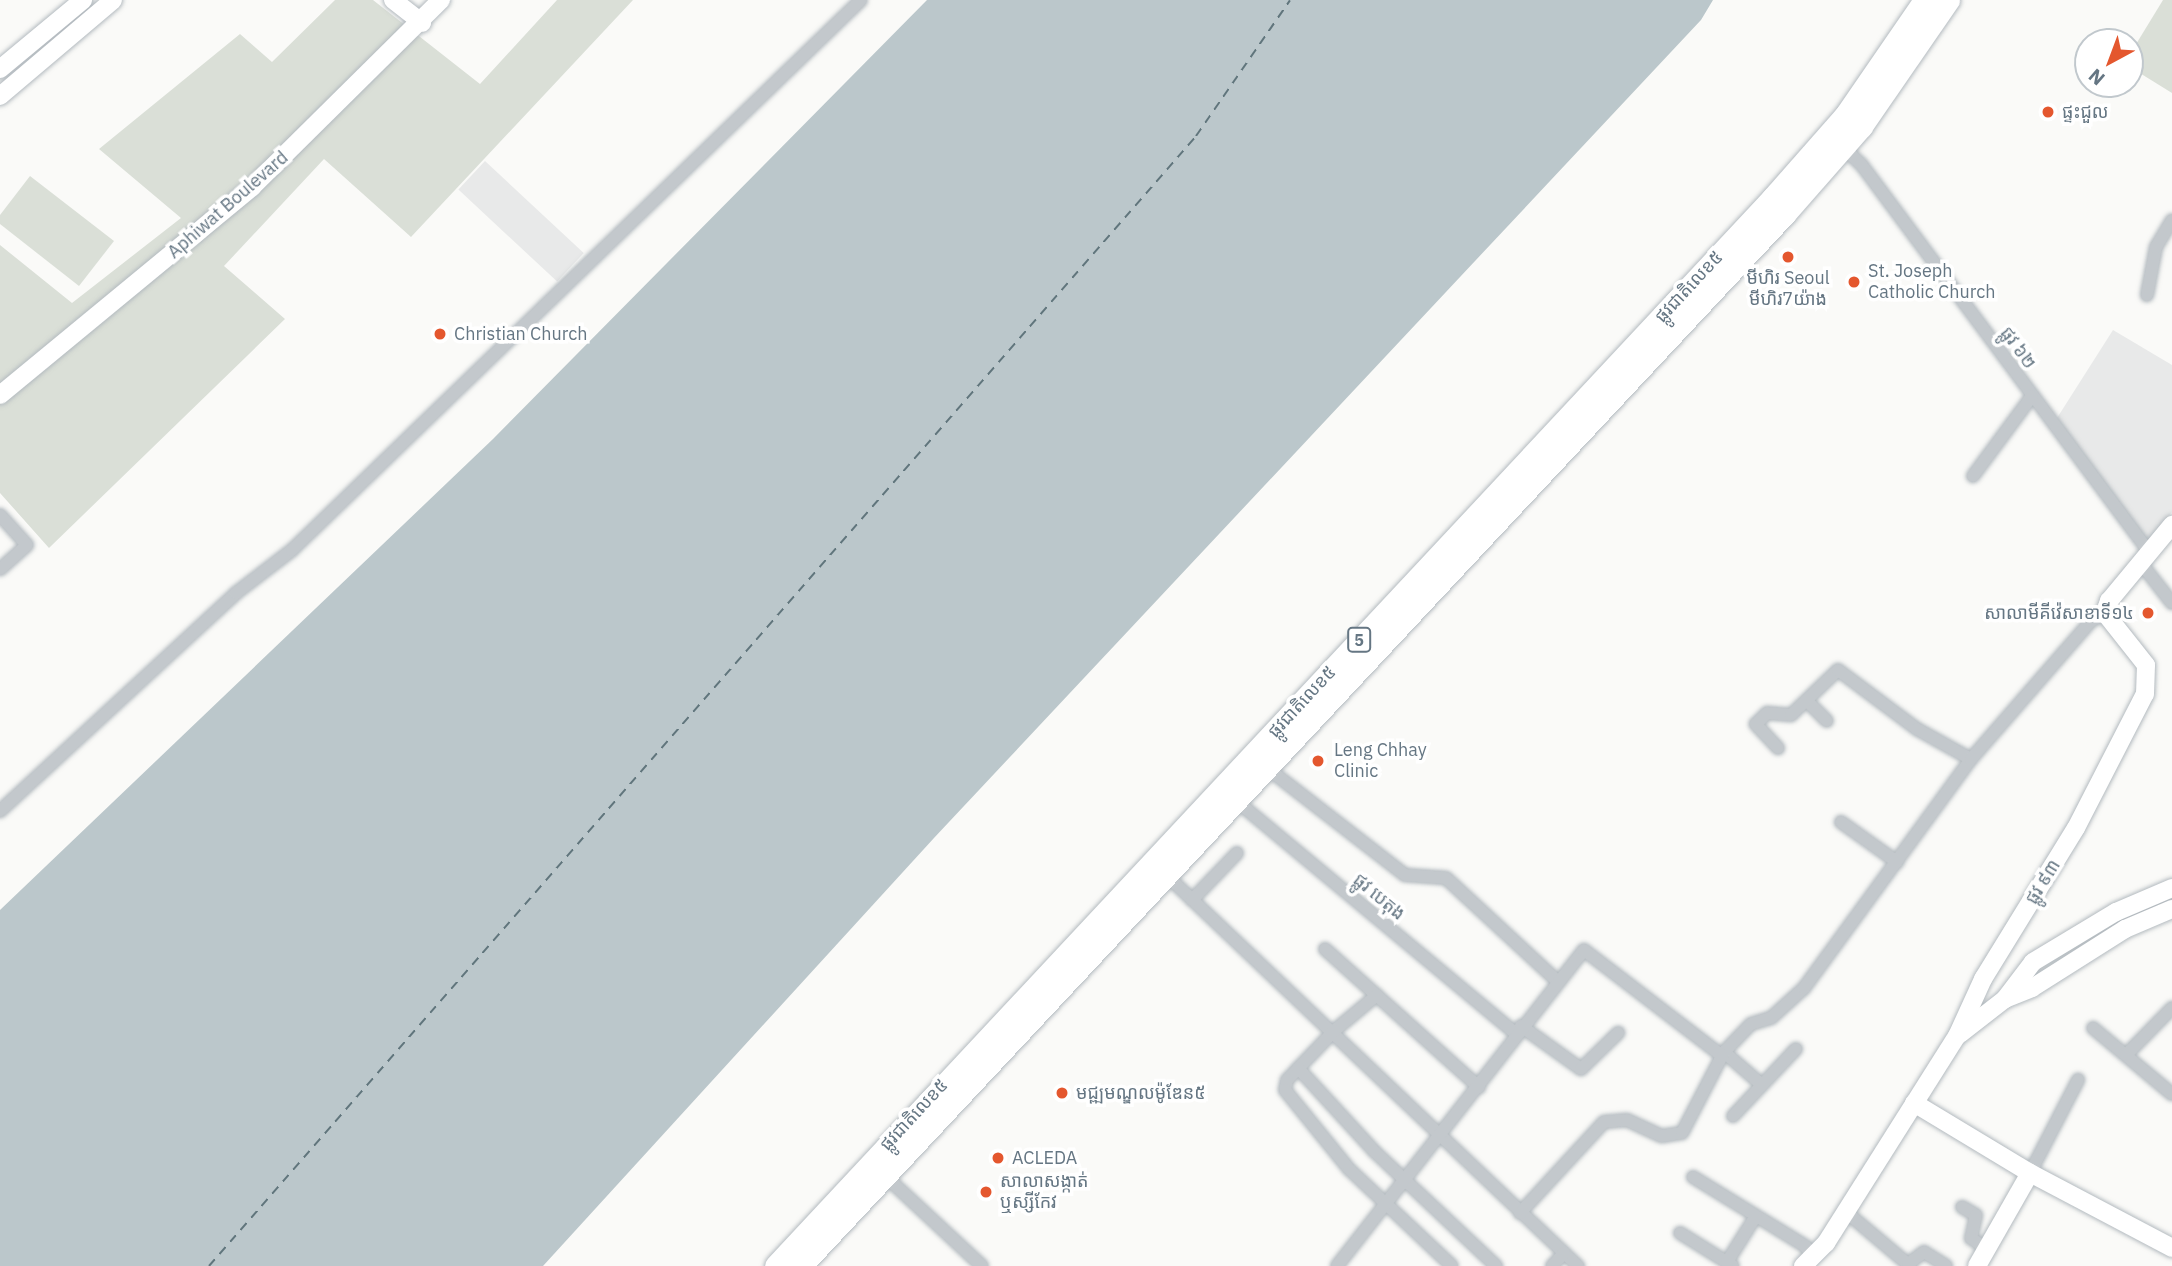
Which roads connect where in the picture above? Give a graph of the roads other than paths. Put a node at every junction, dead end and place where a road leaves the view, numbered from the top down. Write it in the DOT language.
graph roads {
  1 [pos="83,0"];
  2 [pos="113,0"];
  3 [pos="393,0"];
  4 [pos="441,0"];
  5 [pos="860,0"];
  6 [pos="1925,0"];
  7 [pos="1948,0"];
  8 [pos="422,23"];
  9 [pos="0,69"];
  10 [pos="0,96"];
  11 [pos="1836,142"];
  12 [pos="2172,220"];
  13 [pos="2147,295"];
  14 [pos="0,395"];
  15 [pos="2032,397"];
  16 [pos="1973,476"];
  17 [pos="0,515"];
  18 [pos="2172,525"];
  19 [pos="2145,557"];
  20 [pos="0,569"];
  21 [pos="2172,603"];
  22 [pos="2105,613"];
  23 [pos="1807,701"];
  24 [pos="1827,721"];
  25 [pos="1778,748"];
  26 [pos="1971,759"];
  27 [pos="1259,761"];
  28 [pos="1228,794"];
  29 [pos="0,811"];
  30 [pos="1842,822"];
  31 [pos="1237,853"];
  32 [pos="1897,862"];
  33 [pos="1158,868"];
  34 [pos="2172,888"];
  35 [pos="1192,900"];
  36 [pos="2172,909"];
  37 [pos="1325,949"];
  38 [pos="1983,979"];
  39 [pos="1556,980"];
  40 [pos="1377,995"];
  41 [pos="2005,999"];
  42 [pos="2172,1008"];
  43 [pos="2093,1028"];
  44 [pos="1518,1029"];
  45 [pos="1334,1031"];
  46 [pos="1618,1033"];
  47 [pos="1957,1036"];
  48 [pos="1796,1049"];
  49 [pos="1723,1053"];
  50 [pos="2126,1055"];
  51 [pos="1298,1068"];
  52 [pos="2078,1080"];
  53 [pos="1762,1085"];
  54 [pos="1479,1087"];
  55 [pos="2172,1094"];
  56 [pos="1914,1103"];
  57 [pos="1733,1116"];
  58 [pos="1440,1136"];
  59 [pos="2029,1173"];
  60 [pos="883,1174"];
  61 [pos="1693,1177"];
  62 [pos="1405,1181"];
  63 [pos="1385,1207"];
  64 [pos="1962,1207"];
  65 [pos="1845,1211"];
  66 [pos="1520,1213"];
  67 [pos="1756,1216"];
  68 [pos="1680,1233"];
  69 [pos="2172,1248"];
  70 [pos="1986,1249"];
  71 [pos="1563,1253"];
  72 [pos="1816,1257"];
  73 [pos="1730,1264"];
  74 [pos="1338,1265"];
  75 [pos="1909,1265"];
  76 [pos="776,1266"];
  77 [pos="800,1266"];
  78 [pos="982,1266"];
  79 [pos="1452,1266"];
  80 [pos="1496,1266"];
  81 [pos="1552,1266"];
  82 [pos="1578,1266"];
  83 [pos="1946,1266"];
  84 [pos="1977,1266"];
  1 -- 9 [label="street"];
  2 -- 10 [label="street"];
  3 -- 8 [label="street"];
  4 -- 8 [label="street, Aphiwat Boulevard"];
  5 -- 29 [label="street"];
  6 -- 11 [label="highway, ផ្លូវជាតិលេខ៥ / 5"];
  7 -- 11 [label="highway, ផ្លូវជាតិលេខ៥ / 5"];
  8 -- 14 [label="street, Aphiwat Boulevard"];
  11 -- 15 [label="street, ផ្លូវ ៦២"];
  11 -- 27 [label="highway, ផ្លូវជាតិលេខ៥ / 5"];
  12 -- 13 [label="street"];
  15 -- 16 [label="street"];
  15 -- 19 [label="street, ផ្លូវ ៦២"];
  17 -- 20 [label="street"];
  18 -- 19 [label="street"];
  19 -- 21 [label="street, ផ្លូវ ៦២"];
  19 -- 22 [label="street"];
  22 -- 26 [label="street"];
  22 -- 38 [label="street, ផ្លូវ ៩៣"];
  23 -- 24 [label="street"];
  23 -- 25 [label="street"];
  23 -- 26 [label="street"];
  26 -- 32 [label="street"];
  27 -- 28 [label="highway, ផ្លូវជាតិលេខ៥ / 5"];
  27 -- 39 [label="street"];
  28 -- 33 [label="highway, ផ្លូវជាតិលេខ៥ / 5"];
  28 -- 44 [label="street, ផ្លូវ បេតុង"];
  30 -- 32 [label="street"];
  31 -- 35 [label="street"];
  32 -- 49 [label="street"];
  33 -- 35 [label="street"];
  33 -- 60 [label="highway, ផ្លូវជាតិលេខ៥ / 5"];
  33 -- 76 [label="highway, ផ្លូវជាតិលេខ៥ / 5"];
  34 -- 41 [label="street"];
  35 -- 45 [label="street"];
  36 -- 41 [label="street"];
  37 -- 40 [label="street"];
  38 -- 41 [label="street"];
  38 -- 47 [label="street, ផ្លូវ ៩៣"];
  39 -- 44 [label="street"];
  39 -- 49 [label="street"];
  40 -- 45 [label="street"];
  40 -- 54 [label="street"];
  41 -- 47 [label="street"];
  42 -- 50 [label="street"];
  43 -- 50 [label="street"];
  44 -- 46 [label="street, ផ្លូវ បេតុង"];
  44 -- 54 [label="street"];
  45 -- 51 [label="street"];
  45 -- 58 [label="street"];
  47 -- 56 [label="street, ផ្លូវ ៩៣"];
  48 -- 53 [label="street"];
  49 -- 53 [label="street"];
  49 -- 66 [label="street"];
  50 -- 55 [label="street"];
  51 -- 62 [label="street"];
  51 -- 63 [label="street"];
  52 -- 59 [label="street"];
  53 -- 57 [label="street"];
  54 -- 58 [label="street"];
  56 -- 59 [label="street"];
  56 -- 65 [label="street, ផ្លូវ ៩៣"];
  58 -- 62 [label="street"];
  58 -- 66 [label="street"];
  59 -- 69 [label="street"];
  59 -- 70 [label="street"];
  60 -- 77 [label="highway, ផ្លូវជាតិលេខ៥ / 5"];
  60 -- 78 [label="street"];
  61 -- 67 [label="street"];
  62 -- 63 [label="street"];
  62 -- 80 [label="street"];
  63 -- 74 [label="street"];
  63 -- 79 [label="street"];
  64 -- 70 [label="street"];
  65 -- 72 [label="street, ផ្លូវ ៩៣"];
  65 -- 75 [label="street"];
  66 -- 71 [label="street"];
  67 -- 72 [label="street"];
  67 -- 73 [label="street"];
  68 -- 73 [label="street"];
  70 -- 84 [label="street"];
  71 -- 81 [label="street"];
  71 -- 82 [label="street"];
  75 -- 83 [label="street"];
}
